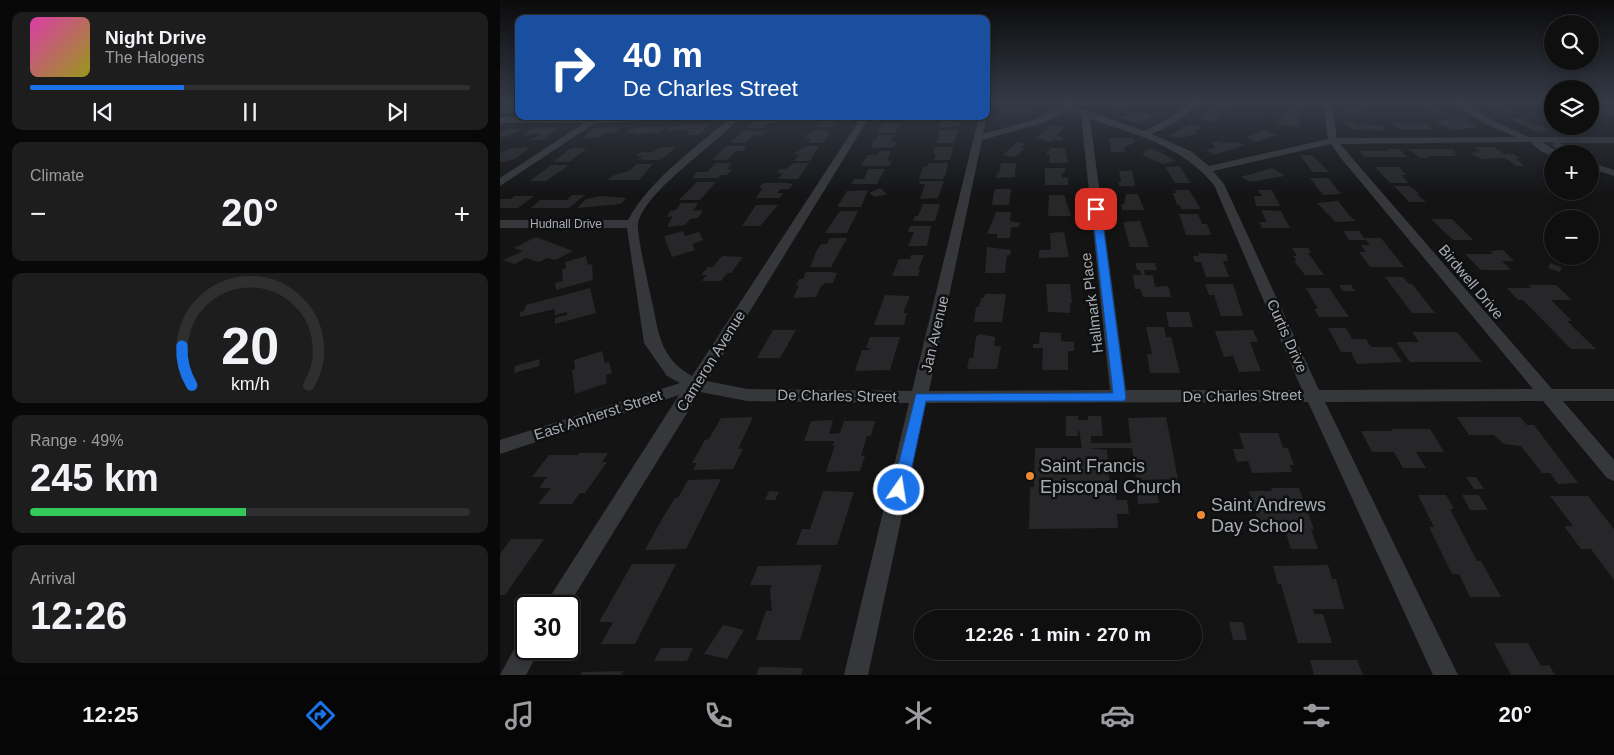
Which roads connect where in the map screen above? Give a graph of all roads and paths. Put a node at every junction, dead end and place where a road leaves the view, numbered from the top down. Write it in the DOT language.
graph roads {
  1 [pos="575,132"];
  2 [pos="719,132"];
  3 [pos="856,132"];
  4 [pos="980,132"];
  5 [pos="999,132"];
  6 [pos="1087,132"];
  7 [pos="1136,132"];
  8 [pos="1148,132"];
  9 [pos="1332,132"];
  10 [pos="1515,132"];
  11 [pos="1143,135"];
  12 [pos="979,138"];
  13 [pos="1533,140"];
  14 [pos="1614,140"];
  15 [pos="1333,141"];
  16 [pos="1553,145"];
  17 [pos="1544,149"];
  18 [pos="1599,157"];
  19 [pos="1614,162"];
  20 [pos="1599,168"];
  21 [pos="1209,170"];
  22 [pos="1614,173"];
  23 [pos="500,183"];
  24 [pos="500,224"];
  25 [pos="632,224"];
  26 [pos="696,385"];
  27 [pos="1314,395"];
  28 [pos="1545,395"];
  29 [pos="1614,395"];
  30 [pos="921,397"];
  31 [pos="1120,398"];
  32 [pos="500,447"];
  33 [pos="1614,473"];
  34 [pos="562,595"];
  35 [pos="521,660"];
  36 [pos="512,675"];
  37 [pos="856,675"];
  38 [pos="1446,675"];
  1 -- 23 [label="street"];
  2 -- 25 [label="street"];
  3 -- 26 [label="street, Cameron Avenue"];
  4 -- 12 [label="street, Jan Avenue"];
  5 -- 12 [label="street"];
  6 -- 31 [label="street, Hallmark Place"];
  7 -- 11 [label="street, Curtis Drive"];
  8 -- 11 [label="street"];
  9 -- 15 [label="street"];
  10 -- 13 [label="street"];
  11 -- 21 [label="street, Curtis Drive"];
  12 -- 30 [label="street, Jan Avenue"];
  13 -- 14 [label="street"];
  13 -- 15 [label="street"];
  13 -- 16 [label="street"];
  13 -- 17 [label="street"];
  15 -- 21 [label="street"];
  15 -- 28 [label="street, Birdwell Drive"];
  18 -- 19 [label="street"];
  20 -- 22 [label="street"];
  21 -- 27 [label="street, Curtis Drive"];
  24 -- 25 [label="street, Hudnall Drive"];
  25 -- 26 [label="street, De Charles Street"];
  26 -- 30 [label="street, De Charles Street"];
  26 -- 32 [label="street, East Amherst Street"];
  26 -- 34 [label="street, Cameron Avenue"];
  27 -- 28 [label="street, De Charles Street"];
  27 -- 31 [label="street, De Charles Street"];
  27 -- 38 [label="street, Curtis Drive"];
  28 -- 29 [label="street, De Charles Street"];
  28 -- 33 [label="street, Birdwell Drive"];
  30 -- 31 [label="street, De Charles Street"];
  30 -- 37 [label="street, Jan Avenue"];
  35 -- 36 [label="street"];
}
